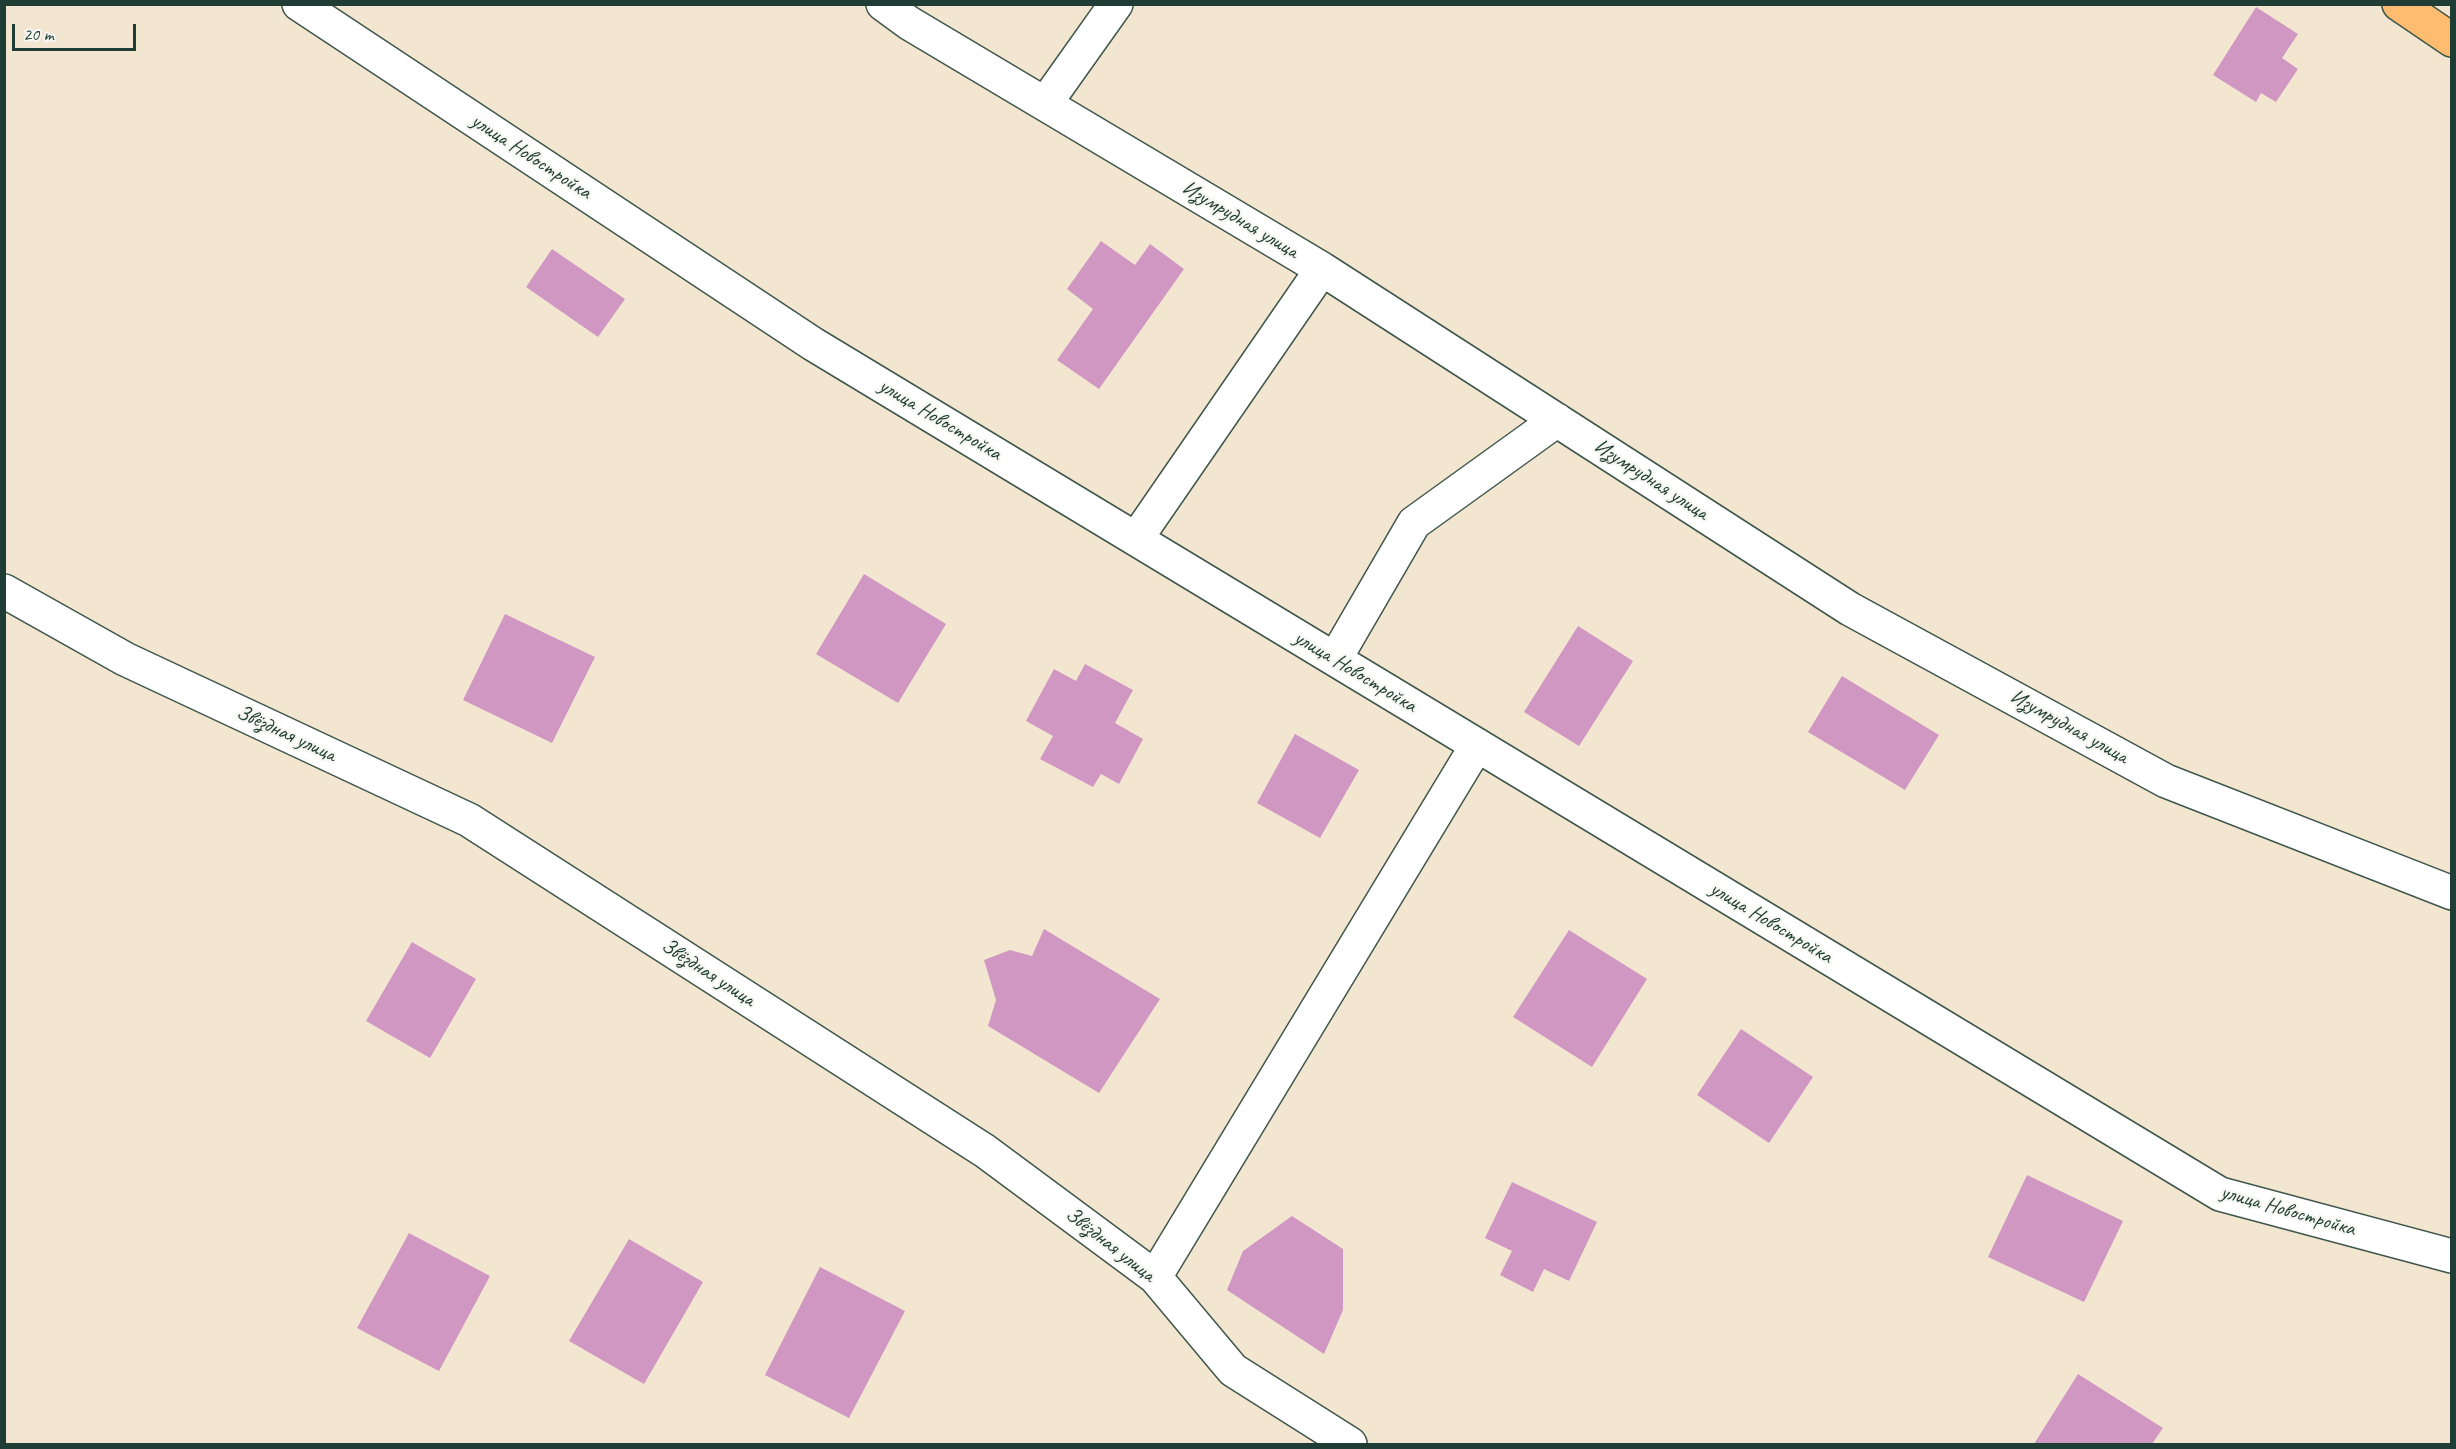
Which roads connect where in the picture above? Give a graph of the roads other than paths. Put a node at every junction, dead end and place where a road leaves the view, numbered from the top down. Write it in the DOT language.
graph roads {
  1 [pos="299,4"];
  2 [pos="883,4"];
  3 [pos="1116,4"];
  4 [pos="2399,4"];
  5 [pos="2451,40"];
  6 [pos="1045,104"];
  7 [pos="1322,269"];
  8 [pos="1557,420"];
  9 [pos="1136,539"];
  10 [pos="4,591"];
  11 [pos="1335,659"];
  12 [pos="1477,745"];
  13 [pos="2451,893"];
  14 [pos="2451,1256"];
  15 [pos="1155,1277"];
  16 [pos="1350,1444"];
  1 -- 9 [label="street, улица Новостройка"];
  2 -- 6 [label="street, Изумрудная улица"];
  3 -- 6 [label="street"];
  4 -- 5 [label="main road"];
  6 -- 7 [label="street, Изумрудная улица"];
  7 -- 8 [label="street, Изумрудная улица"];
  7 -- 9 [label="street"];
  8 -- 11 [label="street"];
  8 -- 13 [label="street, Изумрудная улица"];
  9 -- 11 [label="street, улица Новостройка"];
  10 -- 15 [label="street, Звёздная улица"];
  11 -- 12 [label="street, улица Новостройка"];
  12 -- 14 [label="street, улица Новостройка"];
  12 -- 15 [label="street"];
  15 -- 16 [label="street, Звёздная улица"];
}
